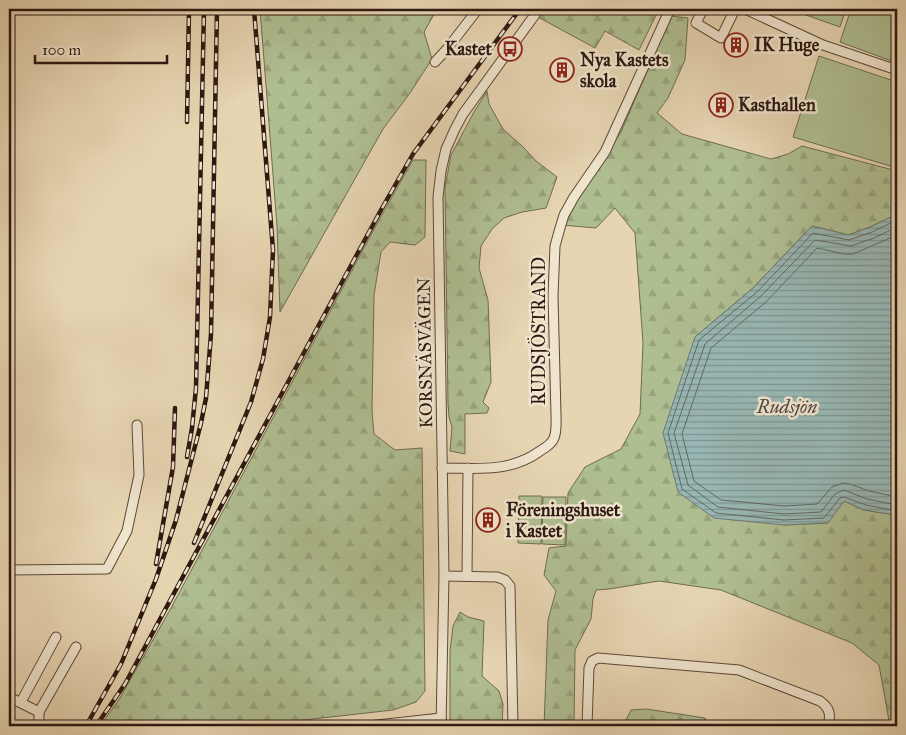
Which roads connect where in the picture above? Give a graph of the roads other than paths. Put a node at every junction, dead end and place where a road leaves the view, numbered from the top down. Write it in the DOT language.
graph roads {
  1 [pos="478,9"];
  2 [pos="539,9"];
  3 [pos="670,9"];
  4 [pos="703,9"];
  5 [pos="735,9"];
  6 [pos="745,9"];
  7 [pos="761,13"];
  8 [pos="435,62"];
  9 [pos="897,70"];
  10 [pos="137,425"];
  11 [pos="442,468"];
  12 [pos="468,468"];
  13 [pos="9,570"];
  14 [pos="444,576"];
  15 [pos="467,576"];
  16 [pos="56,637"];
  17 [pos="76,647"];
  18 [pos="13,698"];
  19 [pos="39,712"];
  20 [pos="441,722"];
  21 [pos="39,726"];
  22 [pos="368,726"];
  23 [pos="513,726"];
  24 [pos="587,726"];
  25 [pos="828,726"];
  1 -- 8 [label="street"];
  2 -- 11 [label="street, KORSNÄSVÄGEN"];
  3 -- 12 [label="street, RUDSJÖSTRAND"];
  4 -- 5 [label="street"];
  6 -- 7 [label="street"];
  7 -- 9 [label="street"];
  10 -- 13 [label="street"];
  11 -- 12 [label="street, RUDSJÖSTRAND"];
  11 -- 14 [label="street, KORSNÄSVÄGEN"];
  12 -- 15 [label="street"];
  14 -- 15 [label="street"];
  14 -- 20 [label="street, KORSNÄSVÄGEN"];
  15 -- 23 [label="street"];
  16 -- 18 [label="street"];
  17 -- 19 [label="street"];
  18 -- 19 [label="street"];
  19 -- 21 [label="street"];
  20 -- 22 [label="street"];
  24 -- 25 [label="street"];
}
